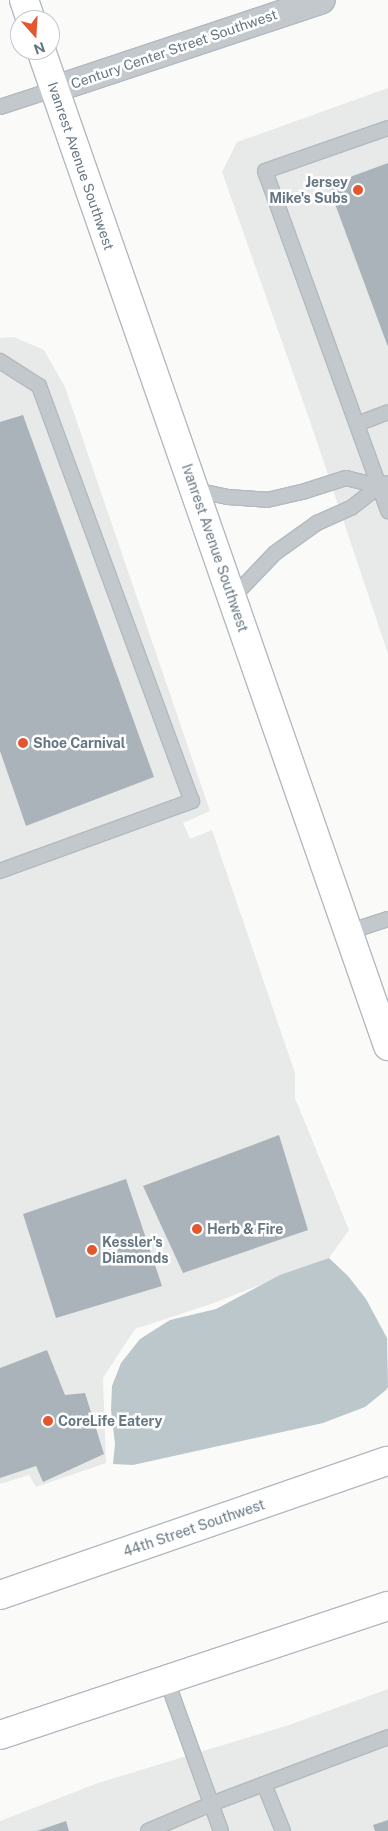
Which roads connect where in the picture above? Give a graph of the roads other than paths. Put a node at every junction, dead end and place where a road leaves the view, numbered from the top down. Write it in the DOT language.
graph roads {
  1 [pos="322,0"];
  2 [pos="45,60"];
  3 [pos="55,89"];
  4 [pos="0,107"];
  5 [pos="388,128"];
  6 [pos="0,361"];
  7 [pos="388,412"];
  8 [pos="356,424"];
  9 [pos="384,485"];
  10 [pos="195,490"];
  11 [pos="388,511"];
  12 [pos="232,598"];
  13 [pos="0,871"];
  14 [pos="388,919"];
  15 [pos="348,932"];
  16 [pos="388,1046"];
  17 [pos="388,1461"];
  18 [pos="0,1595"];
  19 [pos="388,1606"];
  20 [pos="167,1681"];
  21 [pos="0,1735"];
  22 [pos="388,1737"];
  23 [pos="264,1784"];
  24 [pos="212,1804"];
  25 [pos="148,1831"];
  26 [pos="221,1831"];
  27 [pos="283,1831"];
  1 -- 3 [label="street, Century Center Street Southwest"];
  2 -- 3 [label="street, Ivanrest Avenue Southwest"];
  3 -- 4 [label="lane"];
  3 -- 10 [label="street, Ivanrest Avenue Southwest"];
  5 -- 8 [label="lane"];
  6 -- 13 [label="lane"];
  7 -- 8 [label="lane"];
  8 -- 9 [label="lane"];
  9 -- 10 [label="lane"];
  9 -- 11 [label="lane"];
  9 -- 12 [label="lane"];
  10 -- 12 [label="street, Ivanrest Avenue Southwest"];
  12 -- 15 [label="street, Ivanrest Avenue Southwest"];
  14 -- 15 [label="lane"];
  15 -- 16 [label="street, Ivanrest Avenue Southwest"];
  17 -- 18 [label="street, 44th Street Southwest"];
  19 -- 20 [label="street"];
  20 -- 21 [label="street"];
  20 -- 24 [label="lane"];
  22 -- 23 [label="lane"];
  23 -- 24 [label="lane"];
  23 -- 27 [label="lane"];
  24 -- 25 [label="lane"];
  24 -- 26 [label="lane"];
}
